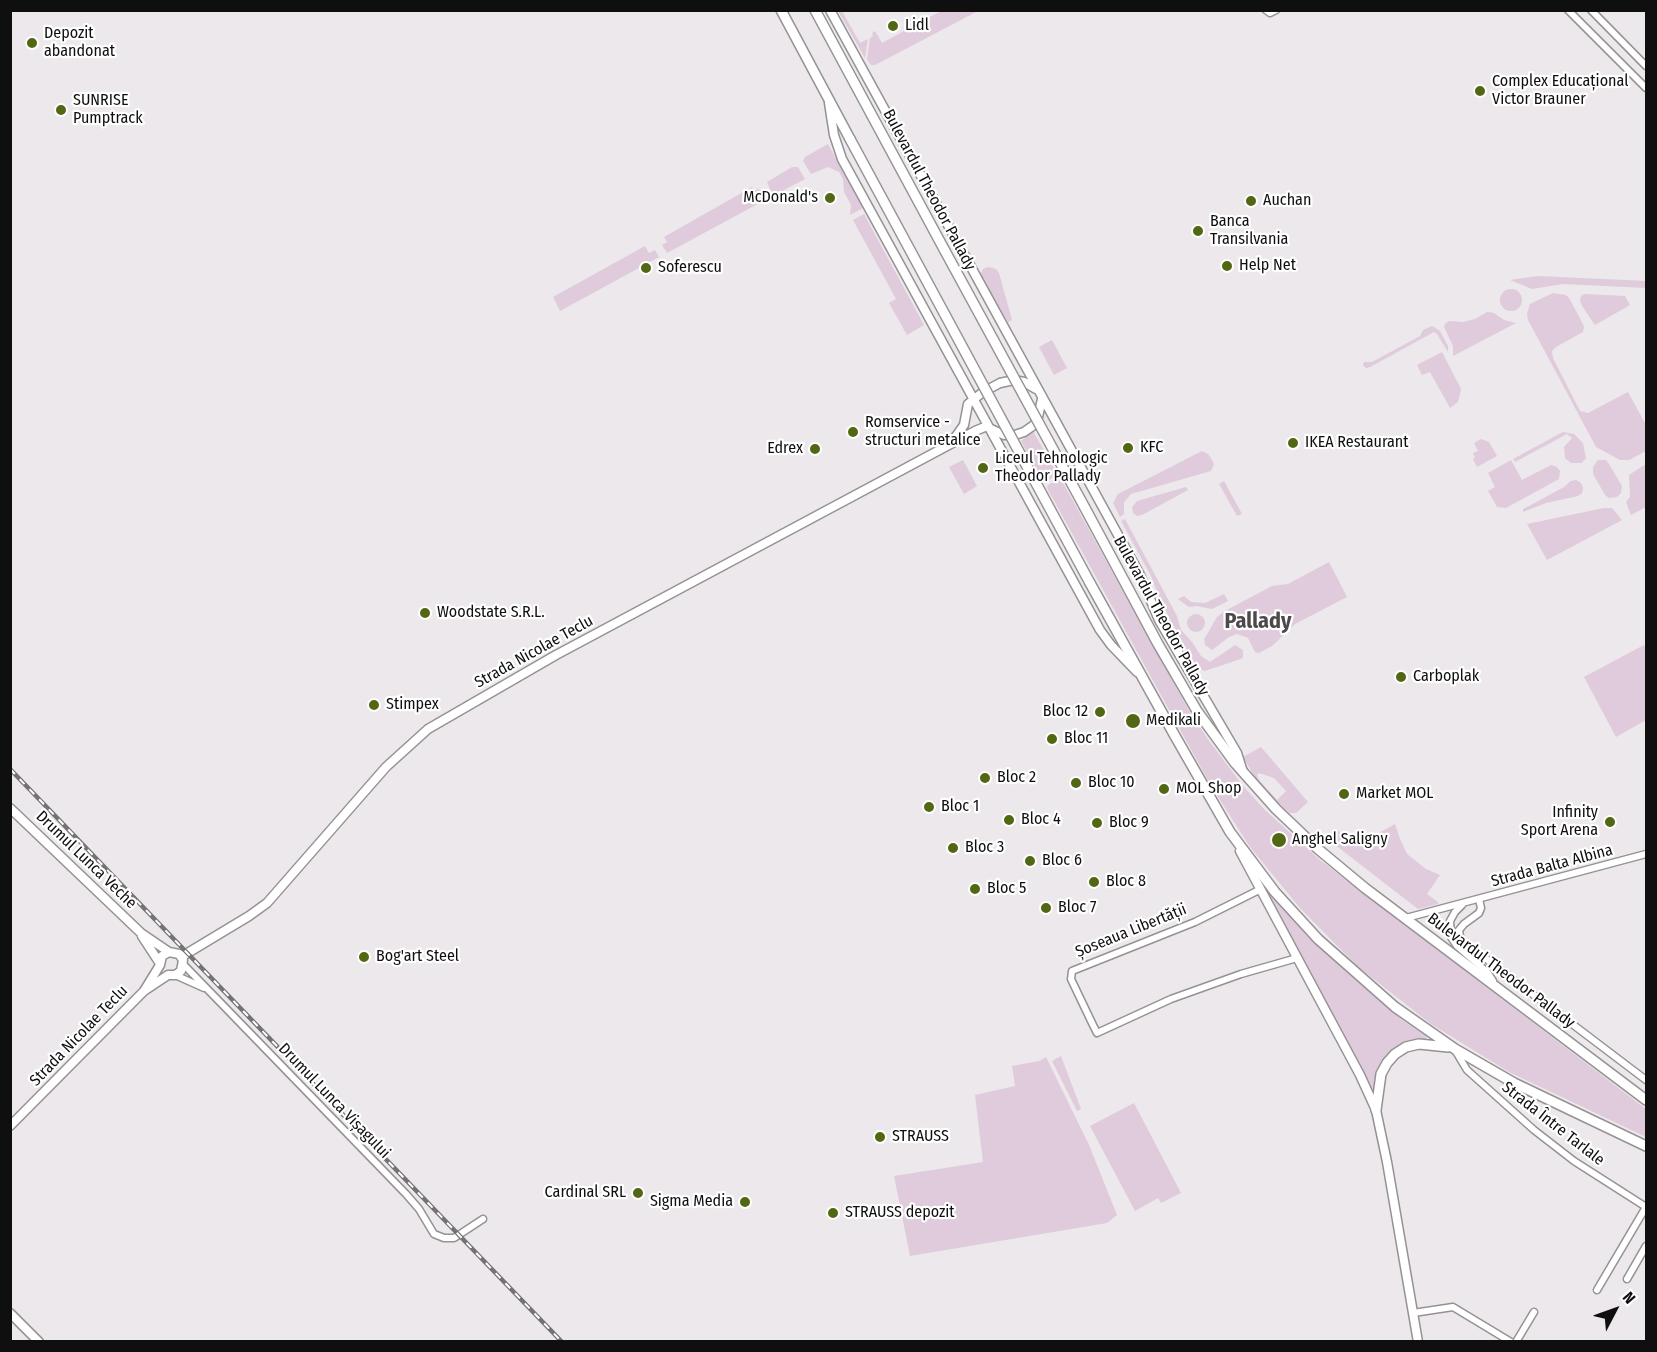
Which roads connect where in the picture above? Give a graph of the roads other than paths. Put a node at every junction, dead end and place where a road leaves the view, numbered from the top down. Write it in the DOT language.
graph roads {
  1 [pos="781,10"];
  2 [pos="815,10"];
  3 [pos="830,10"];
  4 [pos="1266,10"];
  5 [pos="1276,10"];
  6 [pos="1568,10"];
  7 [pos="1591,10"];
  8 [pos="1647,66"];
  9 [pos="1647,88"];
  10 [pos="829,100"];
  11 [pos="1041,395"];
  12 [pos="972,399"];
  13 [pos="987,426"];
  14 [pos="992,435"];
  15 [pos="950,444"];
  16 [pos="1143,678"];
  17 [pos="1244,774"];
  18 [pos="10,808"];
  19 [pos="1230,832"];
  20 [pos="1647,854"];
  21 [pos="1261,889"];
  22 [pos="1479,899"];
  23 [pos="1465,903"];
  24 [pos="1406,918"];
  25 [pos="141,933"];
  26 [pos="168,952"];
  27 [pos="1297,958"];
  28 [pos="182,961"];
  29 [pos="160,964"];
  30 [pos="172,975"];
  31 [pos="1496,985"];
  32 [pos="144,991"];
  33 [pos="210,991"];
  34 [pos="1455,1049"];
  35 [pos="1647,1080"];
  36 [pos="1647,1100"];
  37 [pos="1376,1110"];
  38 [pos="10,1126"];
  39 [pos="1647,1146"];
  40 [pos="1647,1207"];
  41 [pos="483,1219"];
  42 [pos="1647,1246"];
  43 [pos="1627,1279"];
  44 [pos="1597,1290"];
  45 [pos="1534,1312"];
  46 [pos="10,1313"];
  47 [pos="1413,1313"];
  48 [pos="39,1341"];
  49 [pos="1418,1341"];
  50 [pos="1511,1341"];
  51 [pos="1516,1341"];
  1 -- 10 [label="main road"];
  2 -- 17 [label="main road, Bulevardul Theodor Pallady, bridge"];
  3 -- 11 [label="street"];
  4 -- 5 [label="street"];
  6 -- 9 [label="street"];
  7 -- 8 [label="street"];
  10 -- 12 [label="street"];
  10 -- 16 [label="main road, bridge"];
  11 -- 12 [label="street"];
  11 -- 13 [label="street"];
  11 -- 17 [label="street"];
  12 -- 13 [label="street"];
  12 -- 15 [label="street"];
  13 -- 14 [label="street"];
  13 -- 15 [label="street"];
  14 -- 15 [label="street"];
  14 -- 16 [label="street"];
  15 -- 28 [label="street, Strada Nicolae Teclu"];
  16 -- 19 [label="main road"];
  17 -- 24 [label="main road, Bulevardul Theodor Pallady"];
  18 -- 25 [label="street, Drumul Lunca Veche"];
  19 -- 21 [label="street"];
  19 -- 34 [label="main road"];
  20 -- 22 [label="street, Strada Balta Albina"];
  21 -- 27 [label="street"];
  21 -- 27 [label="street, Șoseaua Libertății"];
  22 -- 23 [label="street, Strada Balta Albina"];
  22 -- 35 [label="street"];
  23 -- 24 [label="street, Strada Balta Albina"];
  23 -- 31 [label="street"];
  24 -- 31 [label="main road, Bulevardul Theodor Pallady"];
  25 -- 26 [label="street, Drumul Lunca Veche"];
  25 -- 29 [label="street, Drumul Lunca Veche"];
  26 -- 28 [label="street"];
  26 -- 29 [label="street, Strada Nicolae Teclu"];
  27 -- 37 [label="street"];
  28 -- 30 [label="street, Strada Nicolae Teclu"];
  28 -- 33 [label="street, Drumul Lunca Vișagului"];
  29 -- 30 [label="street"];
  29 -- 32 [label="street, Strada Nicolae Teclu"];
  30 -- 32 [label="street, Strada Nicolae Teclu"];
  30 -- 33 [label="street, Drumul Lunca Vișagului"];
  31 -- 36 [label="main road, Bulevardul Theodor Pallady"];
  32 -- 38 [label="street, Strada Nicolae Teclu"];
  33 -- 41 [label="street, Drumul Lunca Vișagului"];
  34 -- 37 [label="main road"];
  34 -- 39 [label="main road"];
  34 -- 40 [label="street, Strada Între Tarlale"];
  37 -- 47 [label="street"];
  40 -- 44 [label="street"];
  42 -- 43 [label="street"];
  45 -- 51 [label="street"];
  46 -- 48 [label="street"];
  47 -- 49 [label="street"];
  47 -- 50 [label="street"];
}
